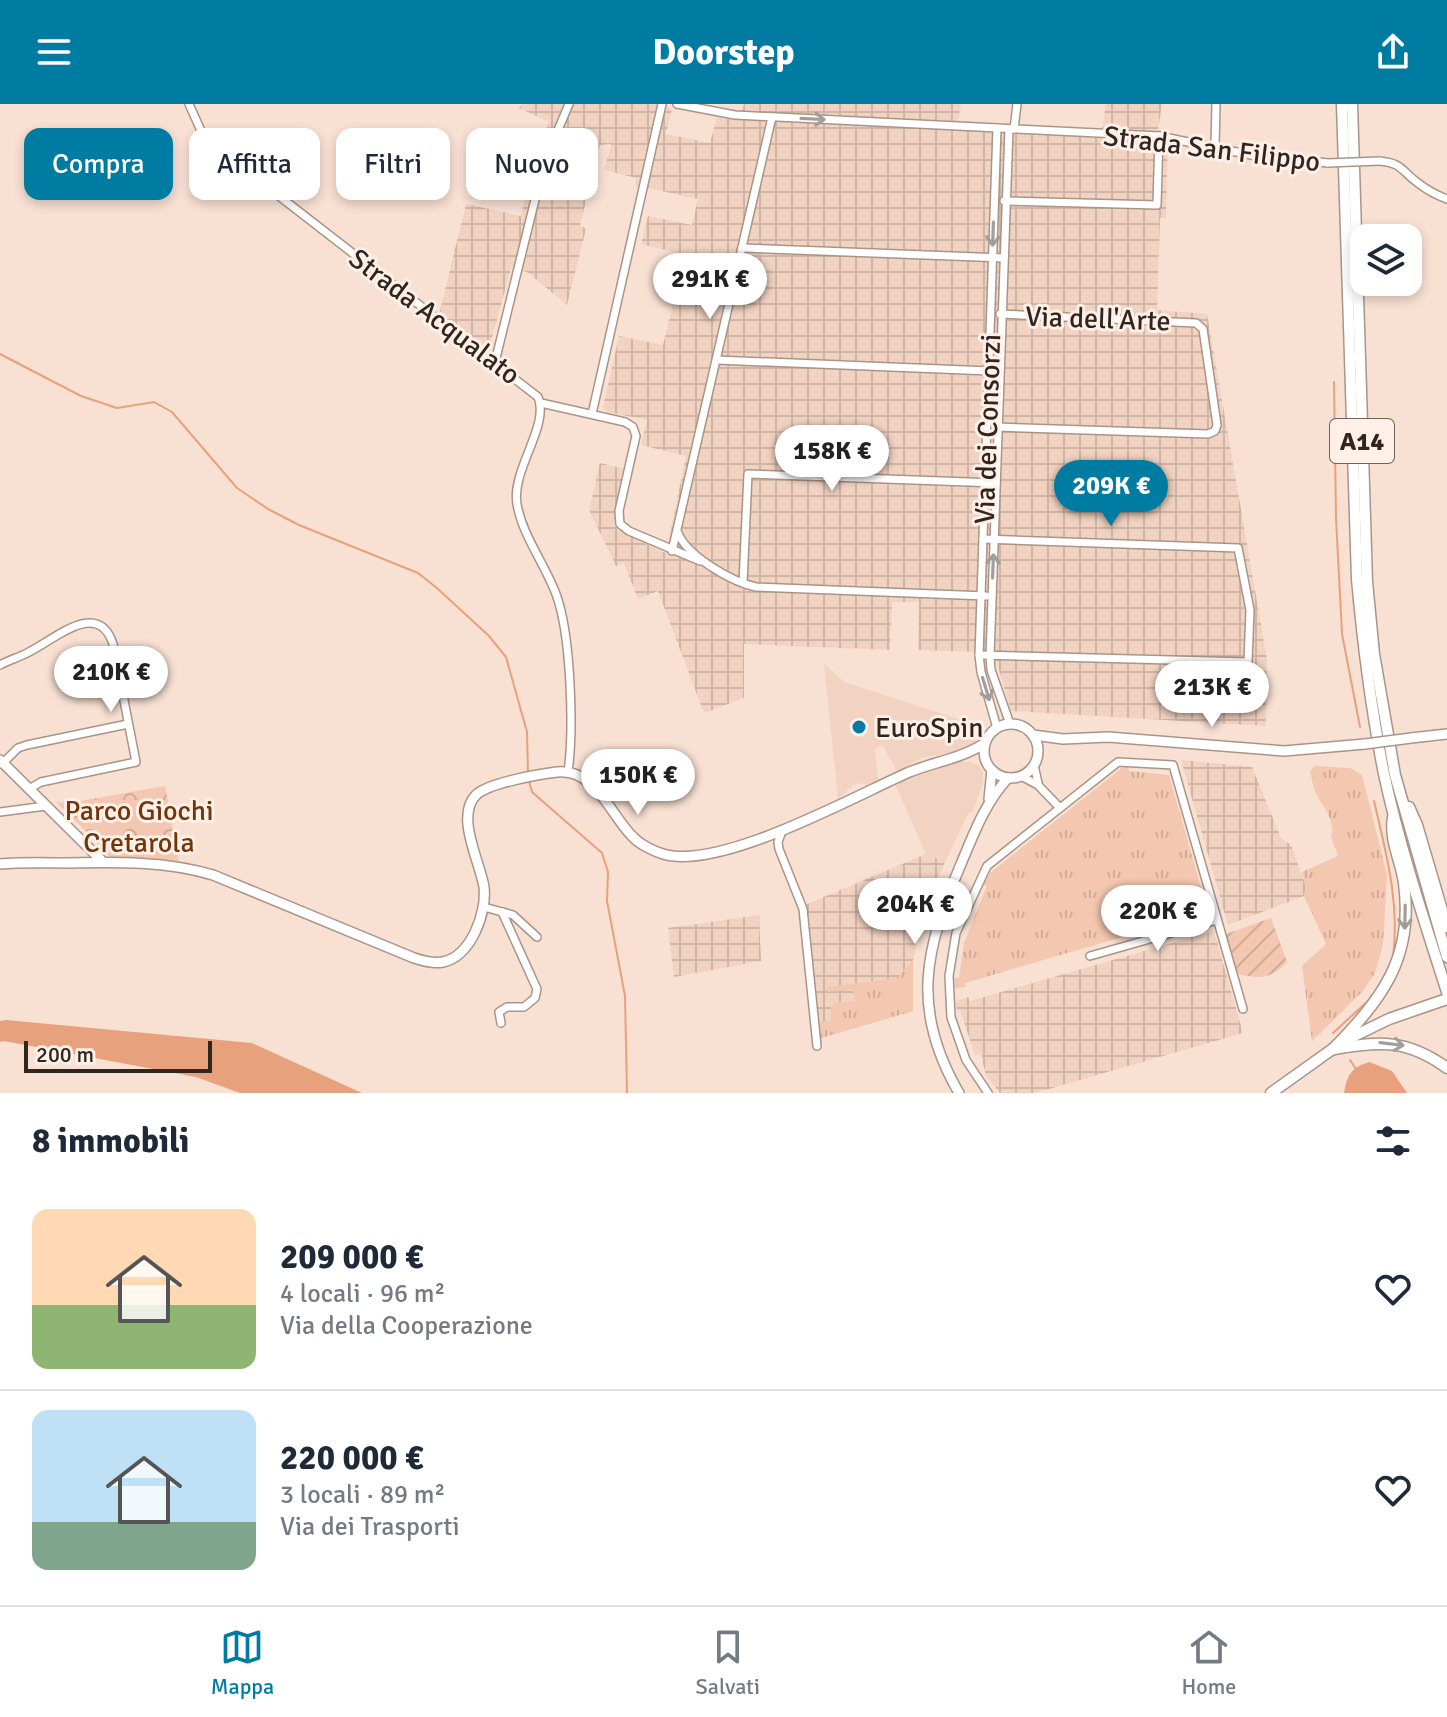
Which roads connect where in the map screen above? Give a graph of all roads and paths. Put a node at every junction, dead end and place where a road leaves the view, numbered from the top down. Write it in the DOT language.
graph roads {
  1 [pos="189,104"];
  2 [pos="569,104"];
  3 [pos="662,104"];
  4 [pos="677,104"];
  5 [pos="739,104"];
  6 [pos="1017,104"];
  7 [pos="1216,104"];
  8 [pos="1342,104"];
  9 [pos="1352,104"];
  10 [pos="735,115"];
  11 [pos="772,117"];
  12 [pos="997,128"];
  13 [pos="1011,129"];
  14 [pos="1159,136"];
  15 [pos="1215,146"];
  16 [pos="1447,199"];
  17 [pos="994,201"];
  18 [pos="1006,201"];
  19 [pos="742,248"];
  20 [pos="992,258"];
  21 [pos="1004,258"];
  22 [pos="991,314"];
  23 [pos="1002,314"];
  24 [pos="717,360"];
  25 [pos="495,362"];
  26 [pos="989,371"];
  27 [pos="1000,372"];
  28 [pos="541,403"];
  29 [pos="592,414"];
  30 [pos="987,427"];
  31 [pos="998,427"];
  32 [pos="985,483"];
  33 [pos="996,483"];
  34 [pos="678,531"];
  35 [pos="983,539"];
  36 [pos="994,540"];
  37 [pos="686,548"];
  38 [pos="673,549"];
  39 [pos="710,565"];
  40 [pos="743,583"];
  41 [pos="981,596"];
  42 [pos="992,597"];
  43 [pos="979,655"];
  44 [pos="990,656"];
  45 [pos="0,665"];
  46 [pos="128,724"];
  47 [pos="1010,724"];
  48 [pos="997,728"];
  49 [pos="1447,734"];
  50 [pos="1033,735"];
  51 [pos="1063,739"];
  52 [pos="985,743"];
  53 [pos="1038,751"];
  54 [pos="963,756"];
  55 [pos="986,760"];
  56 [pos="1,763"];
  57 [pos="1034,765"];
  58 [pos="992,770"];
  59 [pos="568,772"];
  60 [pos="1395,775"];
  61 [pos="1021,776"];
  62 [pos="1008,778"];
  63 [pos="1038,785"];
  64 [pos="29,789"];
  65 [pos="988,802"];
  66 [pos="46,806"];
  67 [pos="1059,807"];
  68 [pos="0,812"];
  69 [pos="1394,813"];
  70 [pos="79,839"];
  71 [pos="774,843"];
  72 [pos="90,850"];
  73 [pos="103,862"];
  74 [pos="86,863"];
  75 [pos="0,864"];
  76 [pos="484,907"];
  77 [pos="502,912"];
  78 [pos="1217,920"];
  79 [pos="1447,927"];
  80 [pos="537,937"];
  81 [pos="1090,956"];
  82 [pos="1447,957"];
  83 [pos="1447,992"];
  84 [pos="1447,999"];
  85 [pos="1243,1009"];
  86 [pos="501,1023"];
  87 [pos="817,1046"];
  88 [pos="1332,1050"];
  89 [pos="1447,1068"];
  90 [pos="959,1093"];
  91 [pos="988,1093"];
  92 [pos="1271,1093"];
  1 -- 25 [label="street, Strada Acqualato"];
  2 -- 25 [label="street"];
  3 -- 29 [label="street"];
  4 -- 10 [label="street, Strada San Filippo"];
  5 -- 10 [label="street"];
  6 -- 13 [label="street, Via dei Consorzi"];
  7 -- 15 [label="street"];
  8 -- 69 [label="highway, A14"];
  9 -- 60 [label="highway, A14"];
  10 -- 11 [label="street, Strada San Filippo"];
  11 -- 12 [label="street, Strada San Filippo, one-way"];
  11 -- 19 [label="street"];
  12 -- 13 [label="street, Strada San Filippo"];
  12 -- 17 [label="street, Via dei Consorzi"];
  13 -- 14 [label="street, Strada San Filippo"];
  13 -- 18 [label="street, Via dei Consorzi"];
  14 -- 15 [label="street, Strada San Filippo"];
  14 -- 18 [label="street"];
  15 -- 16 [label="street, Strada San Filippo, bridge"];
  17 -- 18 [label="street"];
  17 -- 20 [label="street, Via dei Consorzi, one-way"];
  18 -- 21 [label="street, Via dei Consorzi"];
  19 -- 20 [label="street"];
  19 -- 24 [label="street"];
  20 -- 21 [label="street"];
  20 -- 22 [label="street, Via dei Consorzi"];
  21 -- 23 [label="street, Via dei Consorzi"];
  22 -- 23 [label="street, Via dell'Arte"];
  22 -- 26 [label="street, Via dei Consorzi"];
  23 -- 27 [label="street, Via dei Consorzi"];
  23 -- 31 [label="street, Via dell'Arte"];
  24 -- 26 [label="street"];
  24 -- 34 [label="street"];
  25 -- 28 [label="street, Strada Acqualato"];
  26 -- 27 [label="street"];
  26 -- 30 [label="street, Via dei Consorzi"];
  27 -- 31 [label="street, Via dei Consorzi"];
  28 -- 29 [label="street"];
  28 -- 59 [label="street, Strada Acqualato"];
  29 -- 38 [label="street"];
  30 -- 31 [label="street"];
  30 -- 32 [label="street, Via dei Consorzi"];
  31 -- 33 [label="street, Via dei Consorzi"];
  32 -- 33 [label="street"];
  32 -- 35 [label="street, Via dei Consorzi"];
  32 -- 40 [label="street"];
  33 -- 36 [label="street, Via dei Consorzi"];
  34 -- 37 [label="street"];
  34 -- 38 [label="street"];
  35 -- 36 [label="street"];
  35 -- 41 [label="street, Via dei Consorzi"];
  42 -- 36 [label="street, Via dei Consorzi, one-way"];
  36 -- 44 [label="street"];
  37 -- 38 [label="street"];
  37 -- 39 [label="street"];
  38 -- 39 [label="street"];
  39 -- 40 [label="street"];
  40 -- 41 [label="street"];
  41 -- 42 [label="street"];
  41 -- 43 [label="street, Via dei Consorzi"];
  42 -- 44 [label="street, Via dei Consorzi"];
  43 -- 44 [label="street"];
  43 -- 48 [label="street, Via dei Consorzi, one-way"];
  44 -- 47 [label="street, Via dei Consorzi"];
  45 -- 46 [label="street"];
  46 -- 56 [label="street"];
  46 -- 64 [label="street"];
  47 -- 48 [label="main road"];
  47 -- 50 [label="main road"];
  48 -- 52 [label="main road"];
  49 -- 51 [label="main road, bridge"];
  50 -- 51 [label="main road"];
  50 -- 53 [label="main road"];
  51 -- 53 [label="main road"];
  52 -- 54 [label="main road"];
  52 -- 55 [label="main road"];
  53 -- 57 [label="main road"];
  54 -- 55 [label="main road"];
  54 -- 71 [label="main road"];
  55 -- 58 [label="main road"];
  56 -- 64 [label="main road"];
  57 -- 61 [label="main road"];
  57 -- 63 [label="street"];
  58 -- 62 [label="main road"];
  58 -- 65 [label="main road"];
  59 -- 71 [label="main road"];
  59 -- 76 [label="main road"];
  60 -- 79 [label="highway"];
  60 -- 82 [label="highway, A14"];
  61 -- 62 [label="main road"];
  61 -- 63 [label="street"];
  62 -- 65 [label="main road"];
  63 -- 67 [label="street"];
  64 -- 66 [label="main road"];
  65 -- 90 [label="main road"];
  66 -- 68 [label="street"];
  66 -- 70 [label="main road"];
  67 -- 78 [label="street"];
  67 -- 91 [label="street"];
  69 -- 83 [label="highway, A14"];
  69 -- 88 [label="highway, one-way"];
  70 -- 72 [label="main road"];
  70 -- 74 [label="main road"];
  71 -- 87 [label="street"];
  72 -- 73 [label="main road"];
  72 -- 74 [label="main road"];
  73 -- 74 [label="main road"];
  73 -- 76 [label="main road"];
  74 -- 75 [label="main road"];
  76 -- 77 [label="street"];
  77 -- 80 [label="street"];
  77 -- 86 [label="street"];
  78 -- 81 [label="street"];
  78 -- 85 [label="street"];
  84 -- 88 [label="highway"];
  88 -- 89 [label="highway, one-way"];
  88 -- 92 [label="highway"];
}
